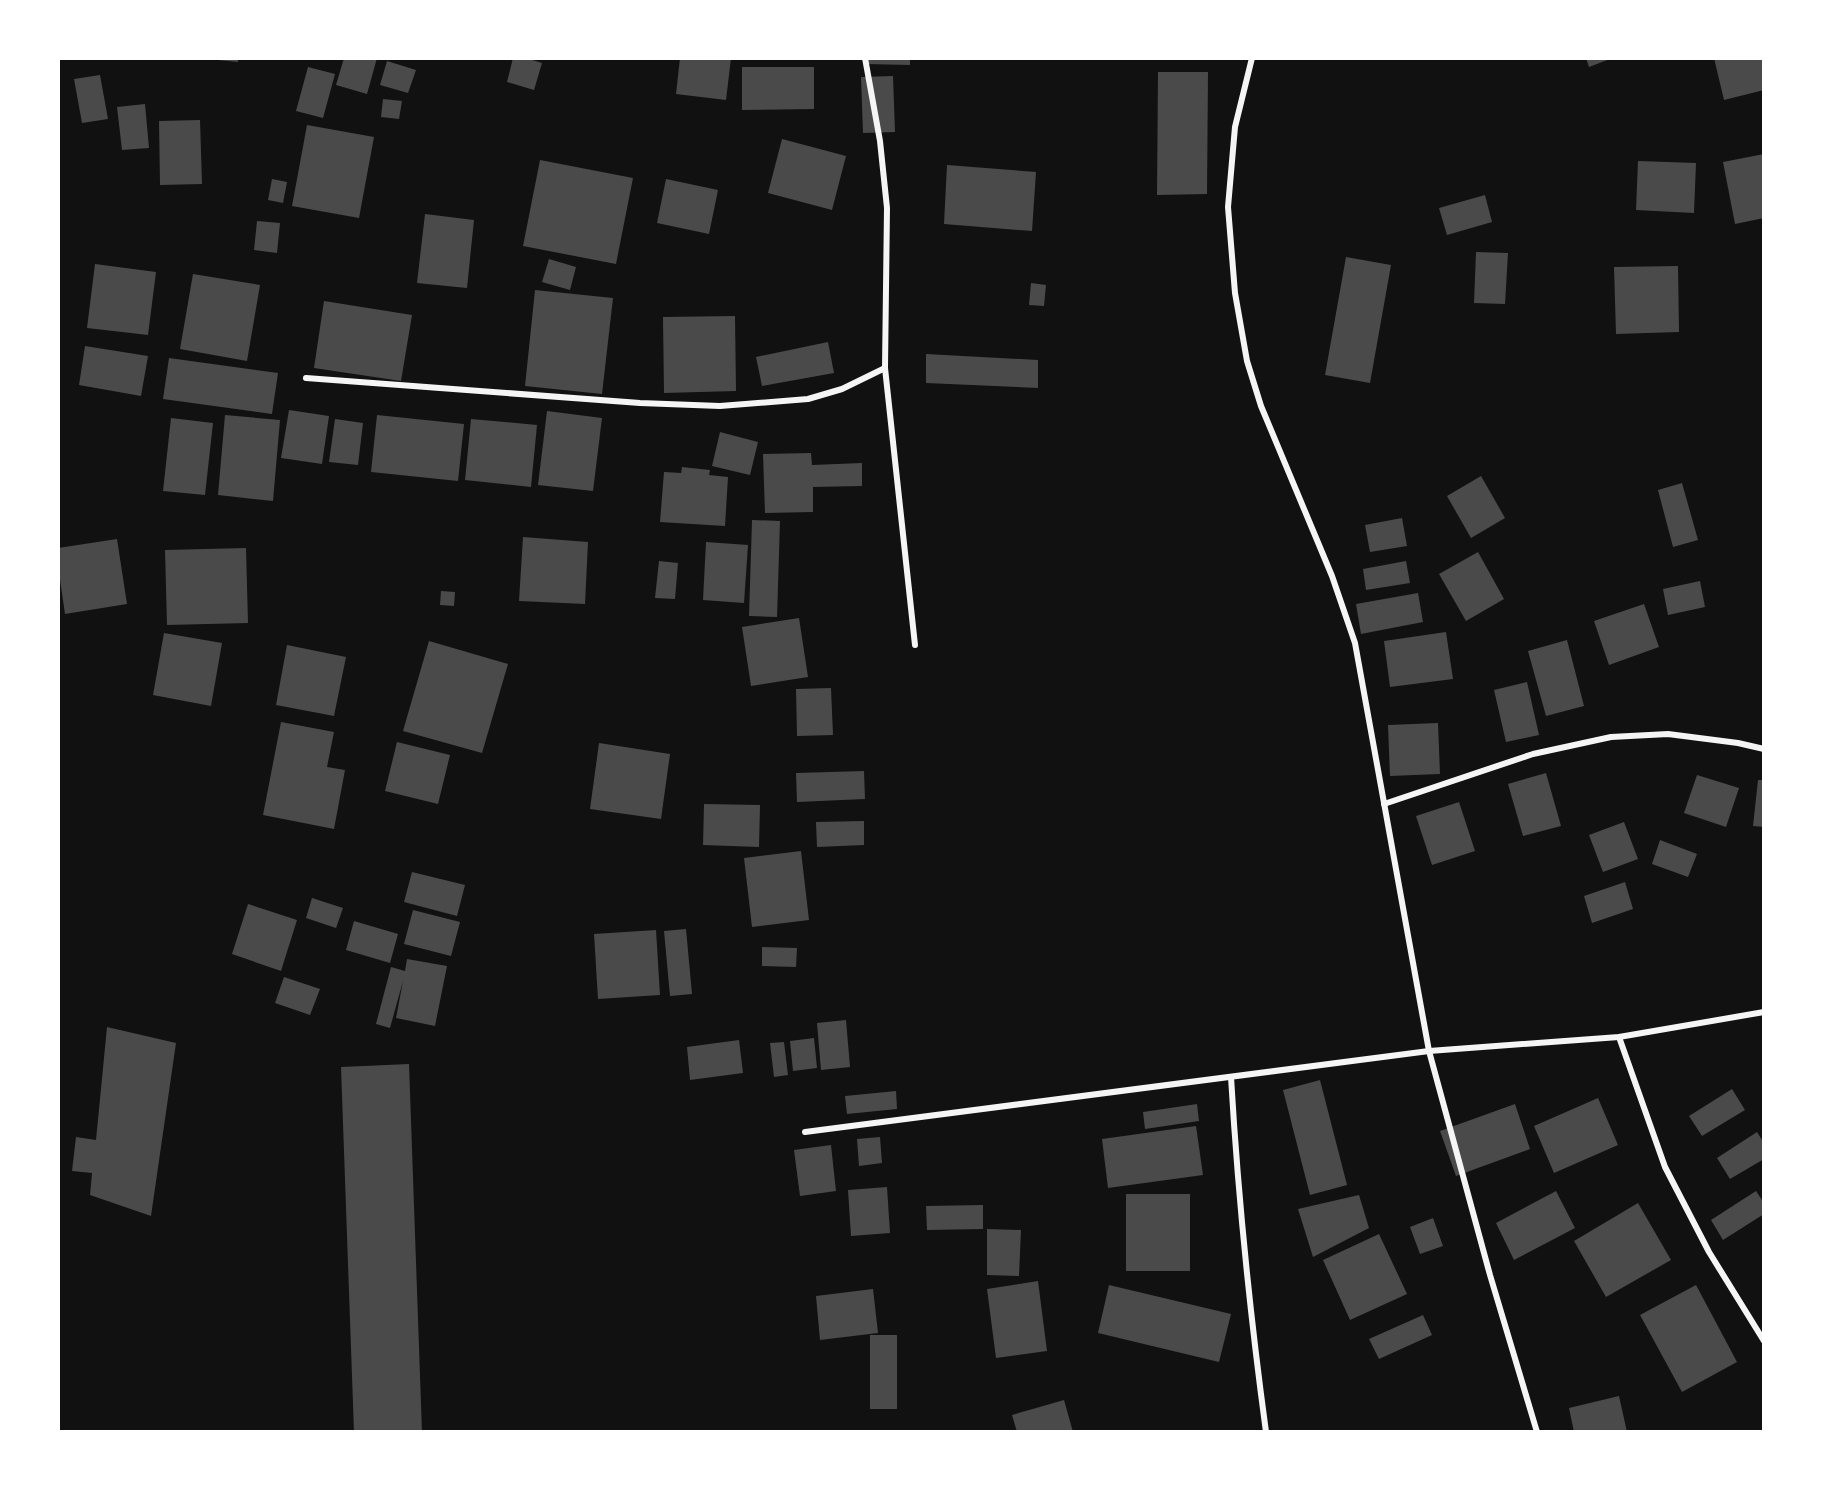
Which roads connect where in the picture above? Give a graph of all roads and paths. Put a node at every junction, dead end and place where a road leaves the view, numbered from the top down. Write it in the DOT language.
graph roads {
  1 [pos="865,58"];
  2 [pos="1252,58"];
  3 [pos="885,368"];
  4 [pos="306,378"];
  5 [pos="915,645"];
  6 [pos="1764,749"];
  7 [pos="1384,804"];
  8 [pos="1764,1012"];
  9 [pos="1619,1037"];
  10 [pos="1429,1051"];
  11 [pos="1231,1077"];
  12 [pos="805,1132"];
  13 [pos="1764,1341"];
  14 [pos="1266,1431"];
  15 [pos="1537,1431"];
  1 -- 3 [label="street"];
  2 -- 7 [label="street"];
  3 -- 4 [label="street"];
  3 -- 5 [label="street"];
  6 -- 7 [label="street"];
  7 -- 10 [label="street"];
  8 -- 9 [label="street"];
  9 -- 10 [label="street"];
  9 -- 13 [label="street"];
  10 -- 11 [label="street"];
  10 -- 15 [label="street"];
  11 -- 12 [label="street"];
  11 -- 14 [label="street"];
}
